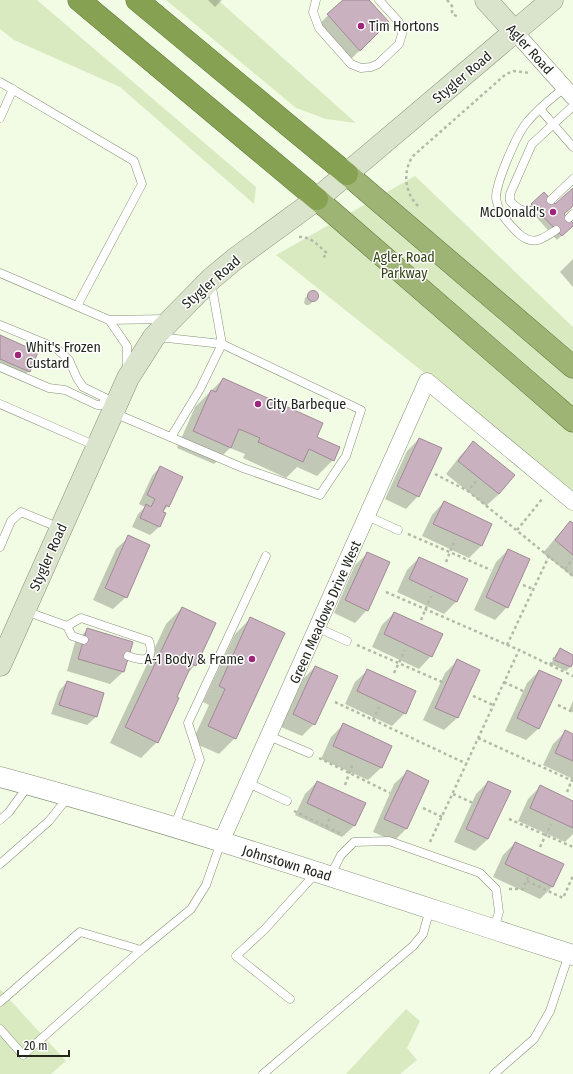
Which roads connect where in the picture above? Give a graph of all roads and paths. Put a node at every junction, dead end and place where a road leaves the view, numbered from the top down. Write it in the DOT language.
graph roads {
  1 [pos="79,0"];
  2 [pos="137,0"];
  3 [pos="316,0"];
  4 [pos="380,0"];
  5 [pos="447,0"];
  6 [pos="486,0"];
  7 [pos="552,0"];
  8 [pos="459,17"];
  9 [pos="515,32"];
  10 [pos="534,76"];
  11 [pos="0,82"];
  12 [pos="13,89"];
  13 [pos="569,92"];
  14 [pos="573,106"];
  15 [pos="540,109"];
  16 [pos="0,118"];
  17 [pos="554,124"];
  18 [pos="573,147"];
  19 [pos="347,174"];
  20 [pos="573,179"];
  21 [pos="317,199"];
  22 [pos="551,200"];
  23 [pos="418,206"];
  24 [pos="537,210"];
  25 [pos="556,230"];
  26 [pos="294,239"];
  27 [pos="323,258"];
  28 [pos="0,273"];
  29 [pos="211,279"];
  30 [pos="77,306"];
  31 [pos="170,319"];
  32 [pos="109,320"];
  33 [pos="0,325"];
  34 [pos="154,337"];
  35 [pos="222,344"];
  36 [pos="0,367"];
  37 [pos="573,367"];
  38 [pos="128,378"];
  39 [pos="0,404"];
  40 [pos="112,405"];
  41 [pos="573,421"];
  42 [pos="171,437"];
  43 [pos="97,446"];
  44 [pos="435,474"];
  45 [pos="476,481"];
  46 [pos="553,486"];
  47 [pos="468,491"];
  48 [pos="573,502"];
  49 [pos="368,516"];
  50 [pos="61,528"];
  51 [pos="398,530"];
  52 [pos="517,530"];
  53 [pos="456,539"];
  54 [pos="0,547"];
  55 [pos="450,552"];
  56 [pos="266,556"];
  57 [pos="549,556"];
  58 [pos="573,559"];
  59 [pos="446,562"];
  60 [pos="565,569"];
  61 [pos="491,570"];
  62 [pos="573,576"];
  63 [pos="523,584"];
  64 [pos="534,590"];
  65 [pos="386,592"];
  66 [pos="431,596"];
  67 [pos="426,609"];
  68 [pos="24,611"];
  69 [pos="421,620"];
  70 [pos="67,626"];
  71 [pos="318,628"];
  72 [pos="84,640"];
  73 [pos="347,641"];
  74 [pos="507,645"];
  75 [pos="405,650"];
  76 [pos="519,650"];
  77 [pos="128,656"];
  78 [pos="555,657"];
  79 [pos="399,664"];
  80 [pos="0,665"];
  81 [pos="550,665"];
  82 [pos="394,674"];
  83 [pos="573,676"];
  84 [pos="442,682"];
  85 [pos="504,682"];
  86 [pos="525,692"];
  87 [pos="472,696"];
  88 [pos="335,702"];
  89 [pos="494,705"];
  90 [pos="558,705"];
  91 [pos="379,707"];
  92 [pos="573,712"];
  93 [pos="373,720"];
  94 [pos="269,736"];
  95 [pos="478,738"];
  96 [pos="309,753"];
  97 [pos="353,763"];
  98 [pos="466,764"];
  99 [pos="349,774"];
  100 [pos="0,777"];
  101 [pos="573,779"];
  102 [pos="248,783"];
  103 [pos="29,785"];
  104 [pos="345,785"];
  105 [pos="566,792"];
  106 [pos="390,793"];
  107 [pos="453,794"];
  108 [pos="69,796"];
  109 [pos="287,801"];
  110 [pos="475,804"];
  111 [pos="423,808"];
  112 [pos="442,817"];
  113 [pos="330,818"];
  114 [pos="509,819"];
  115 [pos="0,820"];
  116 [pos="551,824"];
  117 [pos="174,827"];
  118 [pos="326,827"];
  119 [pos="546,835"];
  120 [pos="221,842"];
  121 [pos="358,842"];
  122 [pos="540,847"];
  123 [pos="573,847"];
  124 [pos="425,854"];
  125 [pos="0,864"];
  126 [pos="323,875"];
  127 [pos="573,876"];
  128 [pos="496,889"];
  129 [pos="431,909"];
  130 [pos="494,929"];
  131 [pos="141,950"];
  132 [pos="571,954"];
  133 [pos="290,999"];
  134 [pos="0,1002"];
  135 [pos="0,1029"];
  136 [pos="263,1074"];
  137 [pos="494,1074"];
  1 -- 21 [label="highway"];
  2 -- 19 [label="highway"];
  3 -- 4 [label="lane"];
  5 -- 8 [label="path"];
  6 -- 9 [label="main road, Agler Road"];
  7 -- 9 [label="main road, Stygler Road"];
  9 -- 13 [label="street, Agler Road"];
  9 -- 19 [label="main road, Stygler Road"];
  10 -- 23 [label="path"];
  11 -- 12 [label="lane"];
  12 -- 16 [label="lane"];
  12 -- 30 [label="lane"];
  13 -- 15 [label="lane"];
  14 -- 17 [label="lane"];
  15 -- 17 [label="lane"];
  15 -- 25 [label="lane"];
  17 -- 18 [label="lane"];
  17 -- 24 [label="lane"];
  19 -- 21 [label="main road, Stygler Road"];
  19 -- 37 [label="highway"];
  20 -- 22 [label="lane"];
  21 -- 29 [label="main road, Stygler Road"];
  21 -- 41 [label="highway"];
  26 -- 27 [label="path"];
  28 -- 30 [label="lane"];
  29 -- 31 [label="main road, Stygler Road"];
  29 -- 35 [label="lane"];
  30 -- 32 [label="lane"];
  31 -- 32 [label="lane"];
  31 -- 34 [label="main road, Stygler Road"];
  32 -- 38 [label="lane"];
  33 -- 40 [label="lane"];
  34 -- 35 [label="lane"];
  34 -- 38 [label="main road, Stygler Road"];
  35 -- 42 [label="lane"];
  35 -- 42 [label="lane"];
  36 -- 40 [label="lane"];
  38 -- 40 [label="main road, Stygler Road"];
  39 -- 43 [label="lane"];
  40 -- 42 [label="lane"];
  40 -- 43 [label="main road, Stygler Road"];
  43 -- 50 [label="main road, Stygler Road"];
  44 -- 47 [label="path"];
  45 -- 47 [label="path"];
  46 -- 48 [label="street"];
  46 -- 49 [label="street, Green Meadows Drive West"];
  46 -- 52 [label="path"];
  47 -- 52 [label="path"];
  49 -- 51 [label="lane"];
  49 -- 71 [label="street, Green Meadows Drive West"];
  50 -- 54 [label="lane"];
  50 -- 68 [label="main road, Stygler Road"];
  51 -- 55 [label="path"];
  52 -- 57 [label="path"];
  53 -- 55 [label="path"];
  55 -- 59 [label="path"];
  55 -- 61 [label="path"];
  56 -- 117 [label="lane"];
  57 -- 60 [label="path"];
  57 -- 64 [label="path"];
  58 -- 60 [label="path"];
  60 -- 62 [label="path"];
  63 -- 64 [label="path"];
  64 -- 74 [label="path"];
  65 -- 67 [label="path"];
  66 -- 67 [label="path"];
  67 -- 69 [label="path"];
  67 -- 74 [label="path"];
  68 -- 70 [label="lane"];
  68 -- 80 [label="main road, Stygler Road"];
  70 -- 72 [label="lane"];
  70 -- 77 [label="lane"];
  71 -- 73 [label="lane"];
  71 -- 94 [label="street, Green Meadows Drive West"];
  73 -- 79 [label="path"];
  74 -- 76 [label="path"];
  75 -- 79 [label="path"];
  76 -- 81 [label="path"];
  76 -- 85 [label="path"];
  78 -- 81 [label="path"];
  79 -- 82 [label="path"];
  79 -- 84 [label="path"];
  81 -- 83 [label="path"];
  85 -- 86 [label="path"];
  85 -- 89 [label="path"];
  87 -- 89 [label="path"];
  88 -- 93 [label="path"];
  89 -- 95 [label="path"];
  90 -- 92 [label="path"];
  91 -- 93 [label="path"];
  93 -- 98 [label="path"];
  94 -- 96 [label="lane"];
  94 -- 102 [label="street, Green Meadows Drive West"];
  95 -- 98 [label="path"];
  95 -- 101 [label="path"];
  96 -- 99 [label="path"];
  97 -- 99 [label="path"];
  98 -- 107 [label="path"];
  99 -- 104 [label="path"];
  99 -- 106 [label="path"];
  100 -- 103 [label="street, Johnstown Road"];
  101 -- 105 [label="path"];
  102 -- 109 [label="lane"];
  102 -- 120 [label="street, Green Meadows Drive West"];
  103 -- 108 [label="street, Johnstown Road"];
  103 -- 115 [label="lane"];
  107 -- 110 [label="path"];
  107 -- 112 [label="path"];
  108 -- 117 [label="street, Johnstown Road"];
  108 -- 125 [label="lane"];
  109 -- 118 [label="path"];
  111 -- 112 [label="path"];
  112 -- 124 [label="path"];
  113 -- 118 [label="path"];
  114 -- 119 [label="path"];
  116 -- 119 [label="path"];
  117 -- 120 [label="street, Johnstown Road"];
  118 -- 121 [label="path"];
  119 -- 122 [label="path"];
  119 -- 123 [label="path"];
  120 -- 126 [label="street, Johnstown Road"];
  120 -- 131 [label="lane"];
  121 -- 124 [label="lane"];
  121 -- 126 [label="lane"];
  124 -- 128 [label="lane"];
  126 -- 129 [label="street, Johnstown Road"];
  126 -- 133 [label="lane"];
  127 -- 128 [label="path"];
  128 -- 130 [label="lane"];
  129 -- 130 [label="street, Johnstown Road"];
  129 -- 136 [label="lane"];
  130 -- 132 [label="street, Johnstown Road"];
  131 -- 134 [label="lane"];
  131 -- 135 [label="lane"];
  132 -- 137 [label="lane"];
}
